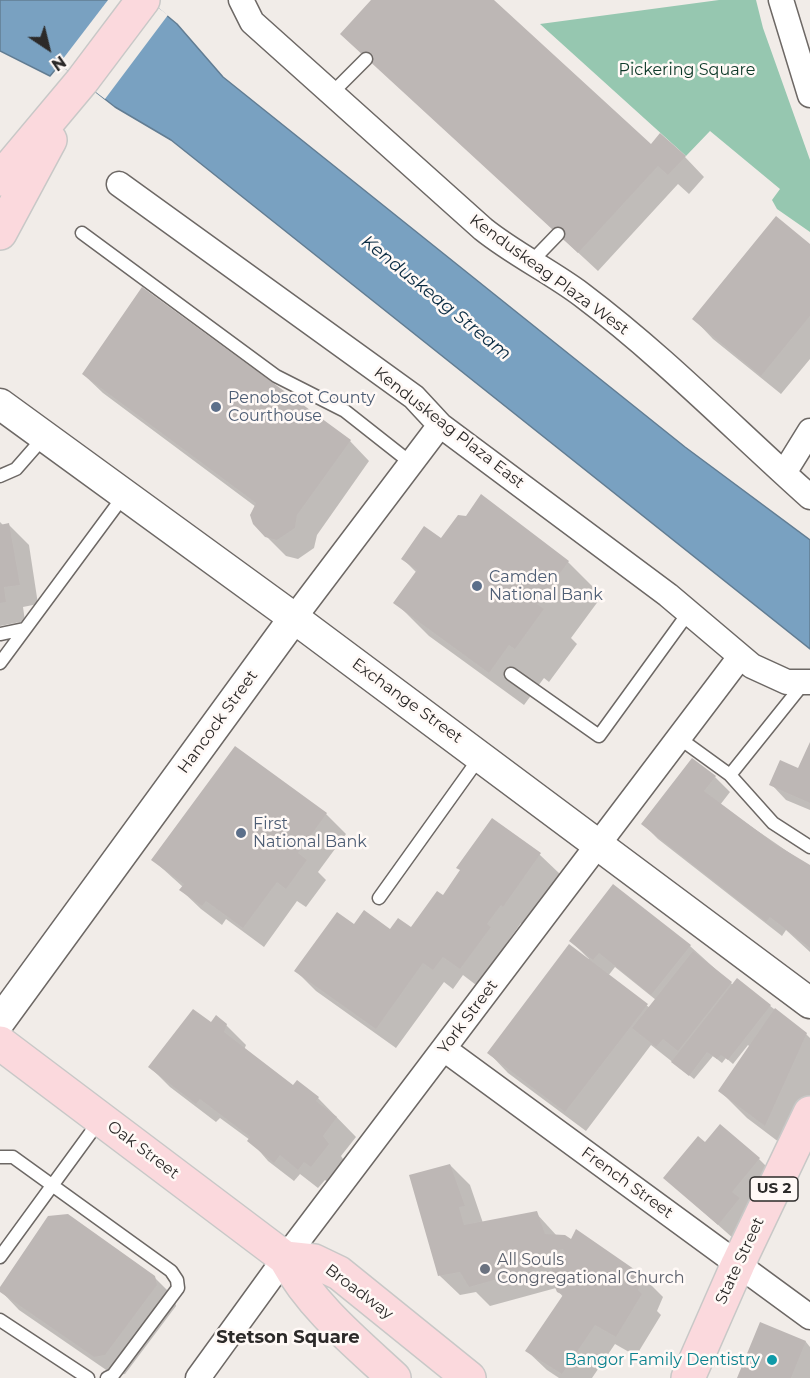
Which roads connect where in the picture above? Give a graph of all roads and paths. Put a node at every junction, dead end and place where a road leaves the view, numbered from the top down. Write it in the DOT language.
graph roads {
  1 [pos="143,0"];
  2 [pos="241,0"];
  3 [pos="781,0"];
  4 [pos="366,59"];
  5 [pos="82,81"];
  6 [pos="332,93"];
  7 [pos="810,95"];
  8 [pos="0,179"];
  9 [pos="119,184"];
  10 [pos="0,233"];
  11 [pos="82,233"];
  12 [pos="558,234"];
  13 [pos="530,263"];
  14 [pos="0,404"];
  15 [pos="440,425"];
  16 [pos="810,431"];
  17 [pos="44,437"];
  18 [pos="411,463"];
  19 [pos="784,473"];
  20 [pos="0,476"];
  21 [pos="125,494"];
  22 [pos="810,497"];
  23 [pos="689,612"];
  24 [pos="294,618"];
  25 [pos="24,629"];
  26 [pos="1,634"];
  27 [pos="740,657"];
  28 [pos="0,663"];
  29 [pos="512,674"];
  30 [pos="806,683"];
  31 [pos="679,738"];
  32 [pos="481,756"];
  33 [pos="730,775"];
  34 [pos="600,844"];
  35 [pos="810,847"];
  36 [pos="379,898"];
  37 [pos="810,1003"];
  38 [pos="0,1021"];
  39 [pos="0,1043"];
  40 [pos="444,1049"];
  41 [pos="810,1113"];
  42 [pos="101,1119"];
  43 [pos="0,1157"];
  44 [pos="53,1184"];
  45 [pos="0,1257"];
  46 [pos="285,1258"];
  47 [pos="738,1264"];
  48 [pos="810,1317"];
  49 [pos="0,1320"];
  50 [pos="88,1378"];
  51 [pos="107,1378"];
  52 [pos="198,1378"];
  53 [pos="394,1378"];
  54 [pos="469,1378"];
  55 [pos="688,1378"];
  1 -- 5 [label="main road"];
  2 -- 6 [label="street, Kenduskeag Plaza West"];
  3 -- 7 [label="street"];
  4 -- 6 [label="lane"];
  5 -- 8 [label="main road"];
  5 -- 10 [label="main road"];
  6 -- 13 [label="street, Kenduskeag Plaza West"];
  9 -- 15 [label="street, Kenduskeag Plaza East"];
  11 -- 18 [label="lane"];
  12 -- 13 [label="lane"];
  13 -- 19 [label="street, Kenduskeag Plaza West"];
  14 -- 17 [label="street, Exchange Street"];
  15 -- 18 [label="street, Hancock Street"];
  15 -- 23 [label="street, Kenduskeag Plaza East"];
  16 -- 19 [label="street"];
  17 -- 20 [label="lane"];
  17 -- 21 [label="street, Exchange Street"];
  18 -- 24 [label="street, Hancock Street"];
  19 -- 22 [label="street, Kenduskeag Plaza West"];
  21 -- 24 [label="street, Exchange Street"];
  21 -- 25 [label="lane"];
  23 -- 27 [label="street, Kenduskeag Plaza East"];
  23 -- 29 [label="lane"];
  24 -- 32 [label="street, Exchange Street"];
  24 -- 38 [label="street, Hancock Street"];
  25 -- 26 [label="lane"];
  25 -- 28 [label="lane"];
  27 -- 30 [label="street, Kenduskeag Plaza East"];
  27 -- 31 [label="street, York Street"];
  30 -- 33 [label="lane"];
  31 -- 33 [label="lane"];
  31 -- 34 [label="street, York Street"];
  32 -- 34 [label="street, Exchange Street"];
  32 -- 36 [label="lane"];
  33 -- 35 [label="lane"];
  34 -- 37 [label="street, Exchange Street"];
  34 -- 40 [label="street, York Street"];
  39 -- 42 [label="main road, Oak Street"];
  40 -- 46 [label="street, York Street"];
  40 -- 47 [label="street, French Street"];
  41 -- 47 [label="main road, State Street / US 2"];
  42 -- 44 [label="lane"];
  42 -- 46 [label="main road, Oak Street"];
  43 -- 44 [label="lane"];
  44 -- 45 [label="lane"];
  44 -- 51 [label="lane"];
  46 -- 52 [label="street, York Street"];
  46 -- 53 [label="main road, Broadway"];
  46 -- 54 [label="main road, Broadway"];
  47 -- 48 [label="street, French Street"];
  47 -- 55 [label="main road, State Street / US 2"];
  49 -- 50 [label="lane"];
}
